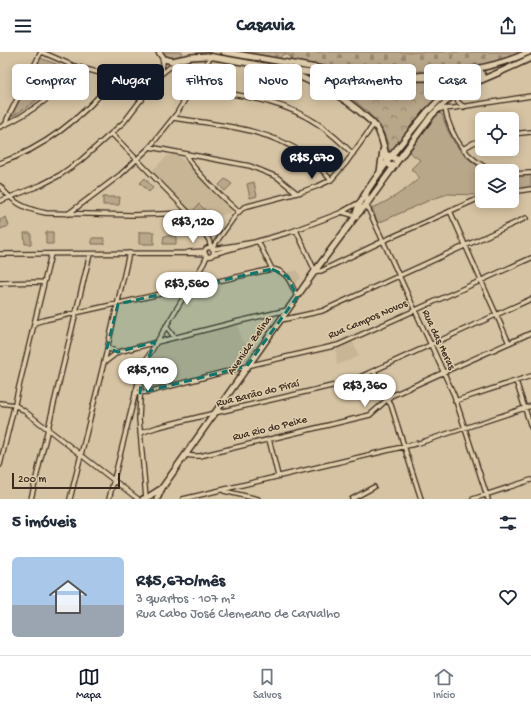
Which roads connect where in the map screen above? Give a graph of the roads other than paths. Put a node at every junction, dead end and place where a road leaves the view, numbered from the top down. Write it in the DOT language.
graph roads {
  1 [pos="41,52"];
  2 [pos="188,52"];
  3 [pos="224,52"];
  4 [pos="529,52"];
  5 [pos="160,54"];
  6 [pos="211,56"];
  7 [pos="531,58"];
  8 [pos="181,59"];
  9 [pos="69,64"];
  10 [pos="163,64"];
  11 [pos="206,64"];
  12 [pos="255,64"];
  13 [pos="288,64"];
  14 [pos="481,68"];
  15 [pos="164,72"];
  16 [pos="481,80"];
  17 [pos="236,95"];
  18 [pos="531,96"];
  19 [pos="97,99"];
  20 [pos="47,100"];
  21 [pos="142,100"];
  22 [pos="185,100"];
  23 [pos="343,100"];
  24 [pos="440,100"];
  25 [pos="448,100"];
  26 [pos="458,102"];
  27 [pos="464,107"];
  28 [pos="454,108"];
  29 [pos="437,109"];
  30 [pos="445,109"];
  31 [pos="174,118"];
  32 [pos="6,124"];
  33 [pos="374,124"];
  34 [pos="0,127"];
  35 [pos="531,132"];
  36 [pos="519,133"];
  37 [pos="112,134"];
  38 [pos="475,142"];
  39 [pos="150,147"];
  40 [pos="383,147"];
  41 [pos="462,149"];
  42 [pos="186,154"];
  43 [pos="353,154"];
  44 [pos="391,156"];
  45 [pos="138,160"];
  46 [pos="387,162"];
  47 [pos="0,163"];
  48 [pos="395,164"];
  49 [pos="480,164"];
  50 [pos="380,172"];
  51 [pos="531,173"];
  52 [pos="519,174"];
  53 [pos="331,180"];
  54 [pos="0,186"];
  55 [pos="531,190"];
  56 [pos="519,191"];
  57 [pos="367,192"];
  58 [pos="297,193"];
  59 [pos="10,197"];
  60 [pos="475,200"];
  61 [pos="0,201"];
  62 [pos="361,201"];
  63 [pos="366,204"];
  64 [pos="450,211"];
  65 [pos="239,212"];
  66 [pos="342,212"];
  67 [pos="190,213"];
  68 [pos="68,214"];
  69 [pos="356,216"];
  70 [pos="526,218"];
  71 [pos="296,230"];
  72 [pos="256,241"];
  73 [pos="383,241"];
  74 [pos="466,245"];
  75 [pos="209,251"];
  76 [pos="129,253"];
  77 [pos="0,254"];
  78 [pos="51,254"];
  79 [pos="90,254"];
  80 [pos="213,255"];
  81 [pos="531,258"];
  82 [pos="324,260"];
  83 [pos="204,263"];
  84 [pos="332,265"];
  85 [pos="272,269"];
  86 [pos="315,271"];
  87 [pos="399,276"];
  88 [pos="481,280"];
  89 [pos="44,282"];
  90 [pos="0,283"];
  91 [pos="189,288"];
  92 [pos="297,297"];
  93 [pos="531,299"];
  94 [pos="118,304"];
  95 [pos="287,310"];
  96 [pos="415,310"];
  97 [pos="76,313"];
  98 [pos="496,315"];
  99 [pos="280,320"];
  100 [pos="34,324"];
  101 [pos="166,326"];
  102 [pos="531,333"];
  103 [pos="174,337"];
  104 [pos="157,341"];
  105 [pos="508,343"];
  106 [pos="431,344"];
  107 [pos="108,348"];
  108 [pos="118,352"];
  109 [pos="104,362"];
  110 [pos="247,366"];
  111 [pos="374,371"];
  112 [pos="444,373"];
  113 [pos="531,376"];
  114 [pos="516,380"];
  115 [pos="138,393"];
  116 [pos="387,399"];
  117 [pos="455,401"];
  118 [pos="0,403"];
  119 [pos="15,404"];
  120 [pos="531,406"];
  121 [pos="132,408"];
  122 [pos="525,408"];
  123 [pos="138,409"];
  124 [pos="214,414"];
  125 [pos="531,427"];
  126 [pos="464,428"];
  127 [pos="48,429"];
  128 [pos="140,433"];
  129 [pos="269,439"];
  130 [pos="404,446"];
  131 [pos="80,455"];
  132 [pos="185,455"];
  133 [pos="0,465"];
  134 [pos="278,476"];
  135 [pos="114,480"];
  136 [pos="531,480"];
  137 [pos="374,487"];
  138 [pos="162,488"];
  139 [pos="223,490"];
  140 [pos="487,494"];
  141 [pos="148,498"];
  142 [pos="31,499"];
  143 [pos="70,499"];
  144 [pos="109,499"];
  145 [pos="138,499"];
  146 [pos="157,499"];
  147 [pos="183,499"];
  148 [pos="258,499"];
  149 [pos="352,499"];
  150 [pos="421,499"];
  151 [pos="473,499"];
  152 [pos="488,499"];
  1 -- 9 [label="street"];
  1 -- 32 [label="street"];
  2 -- 8 [label="main road"];
  3 -- 13 [label="main road"];
  4 -- 14 [label="main road"];
  5 -- 8 [label="main road"];
  5 -- 10 [label="street"];
  6 -- 8 [label="main road"];
  6 -- 11 [label="street"];
  6 -- 12 [label="main road"];
  7 -- 16 [label="main road"];
  8 -- 15 [label="street"];
  17 -- 43 [label="street"];
  18 -- 27 [label="street"];
  19 -- 47 [label="street"];
  20 -- 32 [label="street"];
  21 -- 37 [label="street"];
  22 -- 31 [label="street"];
  23 -- 33 [label="main road"];
  24 -- 44 [label="main road"];
  25 -- 29 [label="main road"];
  26 -- 27 [label="street"];
  26 -- 28 [label="street"];
  27 -- 28 [label="street"];
  28 -- 30 [label="street"];
  29 -- 30 [label="street"];
  29 -- 48 [label="main road"];
  30 -- 41 [label="street"];
  31 -- 39 [label="street"];
  31 -- 53 [label="street"];
  32 -- 34 [label="street"];
  33 -- 40 [label="main road"];
  33 -- 43 [label="street"];
  35 -- 36 [label="street"];
  37 -- 45 [label="street"];
  37 -- 59 [label="street"];
  38 -- 41 [label="street"];
  39 -- 42 [label="street"];
  39 -- 45 [label="street"];
  40 -- 44 [label="main road"];
  40 -- 46 [label="main road"];
  40 -- 50 [label="main road"];
  41 -- 49 [label="street"];
  42 -- 58 [label="street"];
  42 -- 65 [label="street"];
  43 -- 53 [label="street"];
  44 -- 46 [label="main road"];
  44 -- 48 [label="main road"];
  45 -- 67 [label="street"];
  45 -- 68 [label="street"];
  46 -- 48 [label="main road"];
  46 -- 50 [label="main road"];
  48 -- 63 [label="main road"];
  50 -- 57 [label="main road"];
  51 -- 52 [label="street"];
  53 -- 58 [label="street"];
  54 -- 59 [label="street"];
  55 -- 56 [label="street"];
  57 -- 62 [label="main road"];
  57 -- 63 [label="street, Rua das Heras"];
  58 -- 65 [label="street"];
  59 -- 61 [label="street"];
  59 -- 68 [label="street"];
  60 -- 64 [label="street"];
  62 -- 66 [label="street"];
  62 -- 69 [label="main road"];
  63 -- 69 [label="main road"];
  63 -- 73 [label="street, Rua das Heras"];
  64 -- 73 [label="street"];
  64 -- 74 [label="street"];
  65 -- 75 [label="street"];
  66 -- 69 [label="street"];
  66 -- 71 [label="street"];
  67 -- 68 [label="street"];
  67 -- 75 [label="street"];
  69 -- 82 [label="main road, Avenida Zelina"];
  70 -- 74 [label="street"];
  71 -- 72 [label="street"];
  71 -- 86 [label="street"];
  72 -- 75 [label="street"];
  72 -- 80 [label="street"];
  72 -- 85 [label="street"];
  73 -- 84 [label="street"];
  73 -- 87 [label="street, Rua das Heras"];
  74 -- 87 [label="street"];
  74 -- 88 [label="street"];
  75 -- 76 [label="street"];
  75 -- 80 [label="street"];
  75 -- 80 [label="street"];
  75 -- 83 [label="street"];
  76 -- 79 [label="street"];
  76 -- 94 [label="street"];
  77 -- 78 [label="street"];
  78 -- 79 [label="street"];
  78 -- 89 [label="street"];
  79 -- 97 [label="street"];
  80 -- 83 [label="street"];
  81 -- 88 [label="street, Rua Campos Novos"];
  82 -- 84 [label="street"];
  82 -- 86 [label="main road, Avenida Zelina"];
  83 -- 91 [label="street"];
  84 -- 86 [label="street"];
  85 -- 91 [label="street"];
  85 -- 92 [label="street"];
  86 -- 92 [label="main road, Avenida Zelina"];
  87 -- 96 [label="street, Rua das Heras"];
  87 -- 99 [label="street"];
  88 -- 96 [label="street, Rua Campos Novos"];
  88 -- 98 [label="street"];
  89 -- 90 [label="street"];
  89 -- 100 [label="street"];
  91 -- 94 [label="street"];
  91 -- 101 [label="street"];
  92 -- 95 [label="main road, Avenida Zelina"];
  93 -- 98 [label="street, Rua Barão do Piraí"];
  94 -- 97 [label="street"];
  94 -- 107 [label="street"];
  95 -- 99 [label="main road, Avenida Zelina"];
  95 -- 103 [label="street"];
  96 -- 106 [label="street, Rua das Heras"];
  96 -- 110 [label="street, Rua Campos Novos"];
  97 -- 100 [label="street"];
  97 -- 127 [label="street"];
  98 -- 105 [label="street"];
  98 -- 106 [label="street, Rua Barão do Piraí"];
  99 -- 110 [label="main road, Avenida Zelina"];
  100 -- 119 [label="street"];
  101 -- 103 [label="street"];
  101 -- 104 [label="street"];
  102 -- 105 [label="street, Rua Rio do Peixe"];
  103 -- 104 [label="street"];
  104 -- 108 [label="street"];
  104 -- 115 [label="street"];
  105 -- 112 [label="street, Rua Rio do Peixe"];
  106 -- 111 [label="street, Rua Barão do Piraí"];
  106 -- 112 [label="street, Rua das Heras"];
  107 -- 108 [label="street"];
  107 -- 109 [label="street"];
  108 -- 109 [label="street"];
  109 -- 131 [label="street"];
  110 -- 115 [label="street, Rua Campos Novos"];
  110 -- 124 [label="main road, Avenida Zelina"];
  111 -- 116 [label="street"];
  111 -- 124 [label="street, Rua Barão do Piraí"];
  112 -- 116 [label="street, Rua Rio do Peixe"];
  112 -- 117 [label="street, Rua das Heras"];
  113 -- 114 [label="street"];
  114 -- 117 [label="street"];
  114 -- 122 [label="street"];
  115 -- 121 [label="street"];
  115 -- 123 [label="street"];
  116 -- 129 [label="street, Rua Rio do Peixe"];
  116 -- 130 [label="street"];
  117 -- 126 [label="street, Rua das Heras"];
  118 -- 119 [label="street"];
  119 -- 127 [label="street"];
  119 -- 133 [label="street"];
  120 -- 122 [label="street"];
  121 -- 123 [label="street"];
  121 -- 135 [label="street"];
  122 -- 125 [label="street"];
  122 -- 126 [label="street"];
  123 -- 128 [label="street"];
  124 -- 128 [label="street, Rua Barão do Piraí"];
  124 -- 132 [label="main road, Avenida Zelina"];
  126 -- 130 [label="street"];
  126 -- 140 [label="street, Rua das Heras"];
  127 -- 131 [label="street"];
  127 -- 142 [label="street"];
  128 -- 141 [label="street"];
  129 -- 132 [label="street, Rua Rio do Peixe"];
  129 -- 134 [label="street"];
  130 -- 134 [label="street"];
  130 -- 150 [label="street"];
  131 -- 135 [label="street"];
  131 -- 143 [label="street"];
  132 -- 138 [label="main road, Avenida Zelina"];
  134 -- 139 [label="street"];
  135 -- 144 [label="street"];
  135 -- 145 [label="street"];
  136 -- 140 [label="street"];
  137 -- 149 [label="street"];
  138 -- 141 [label="main road, Avenida Zelina"];
  138 -- 146 [label="main road, Avenida Zelina"];
  139 -- 147 [label="street"];
  139 -- 148 [label="street"];
  140 -- 151 [label="street"];
  140 -- 152 [label="street, Rua das Heras"];
}
